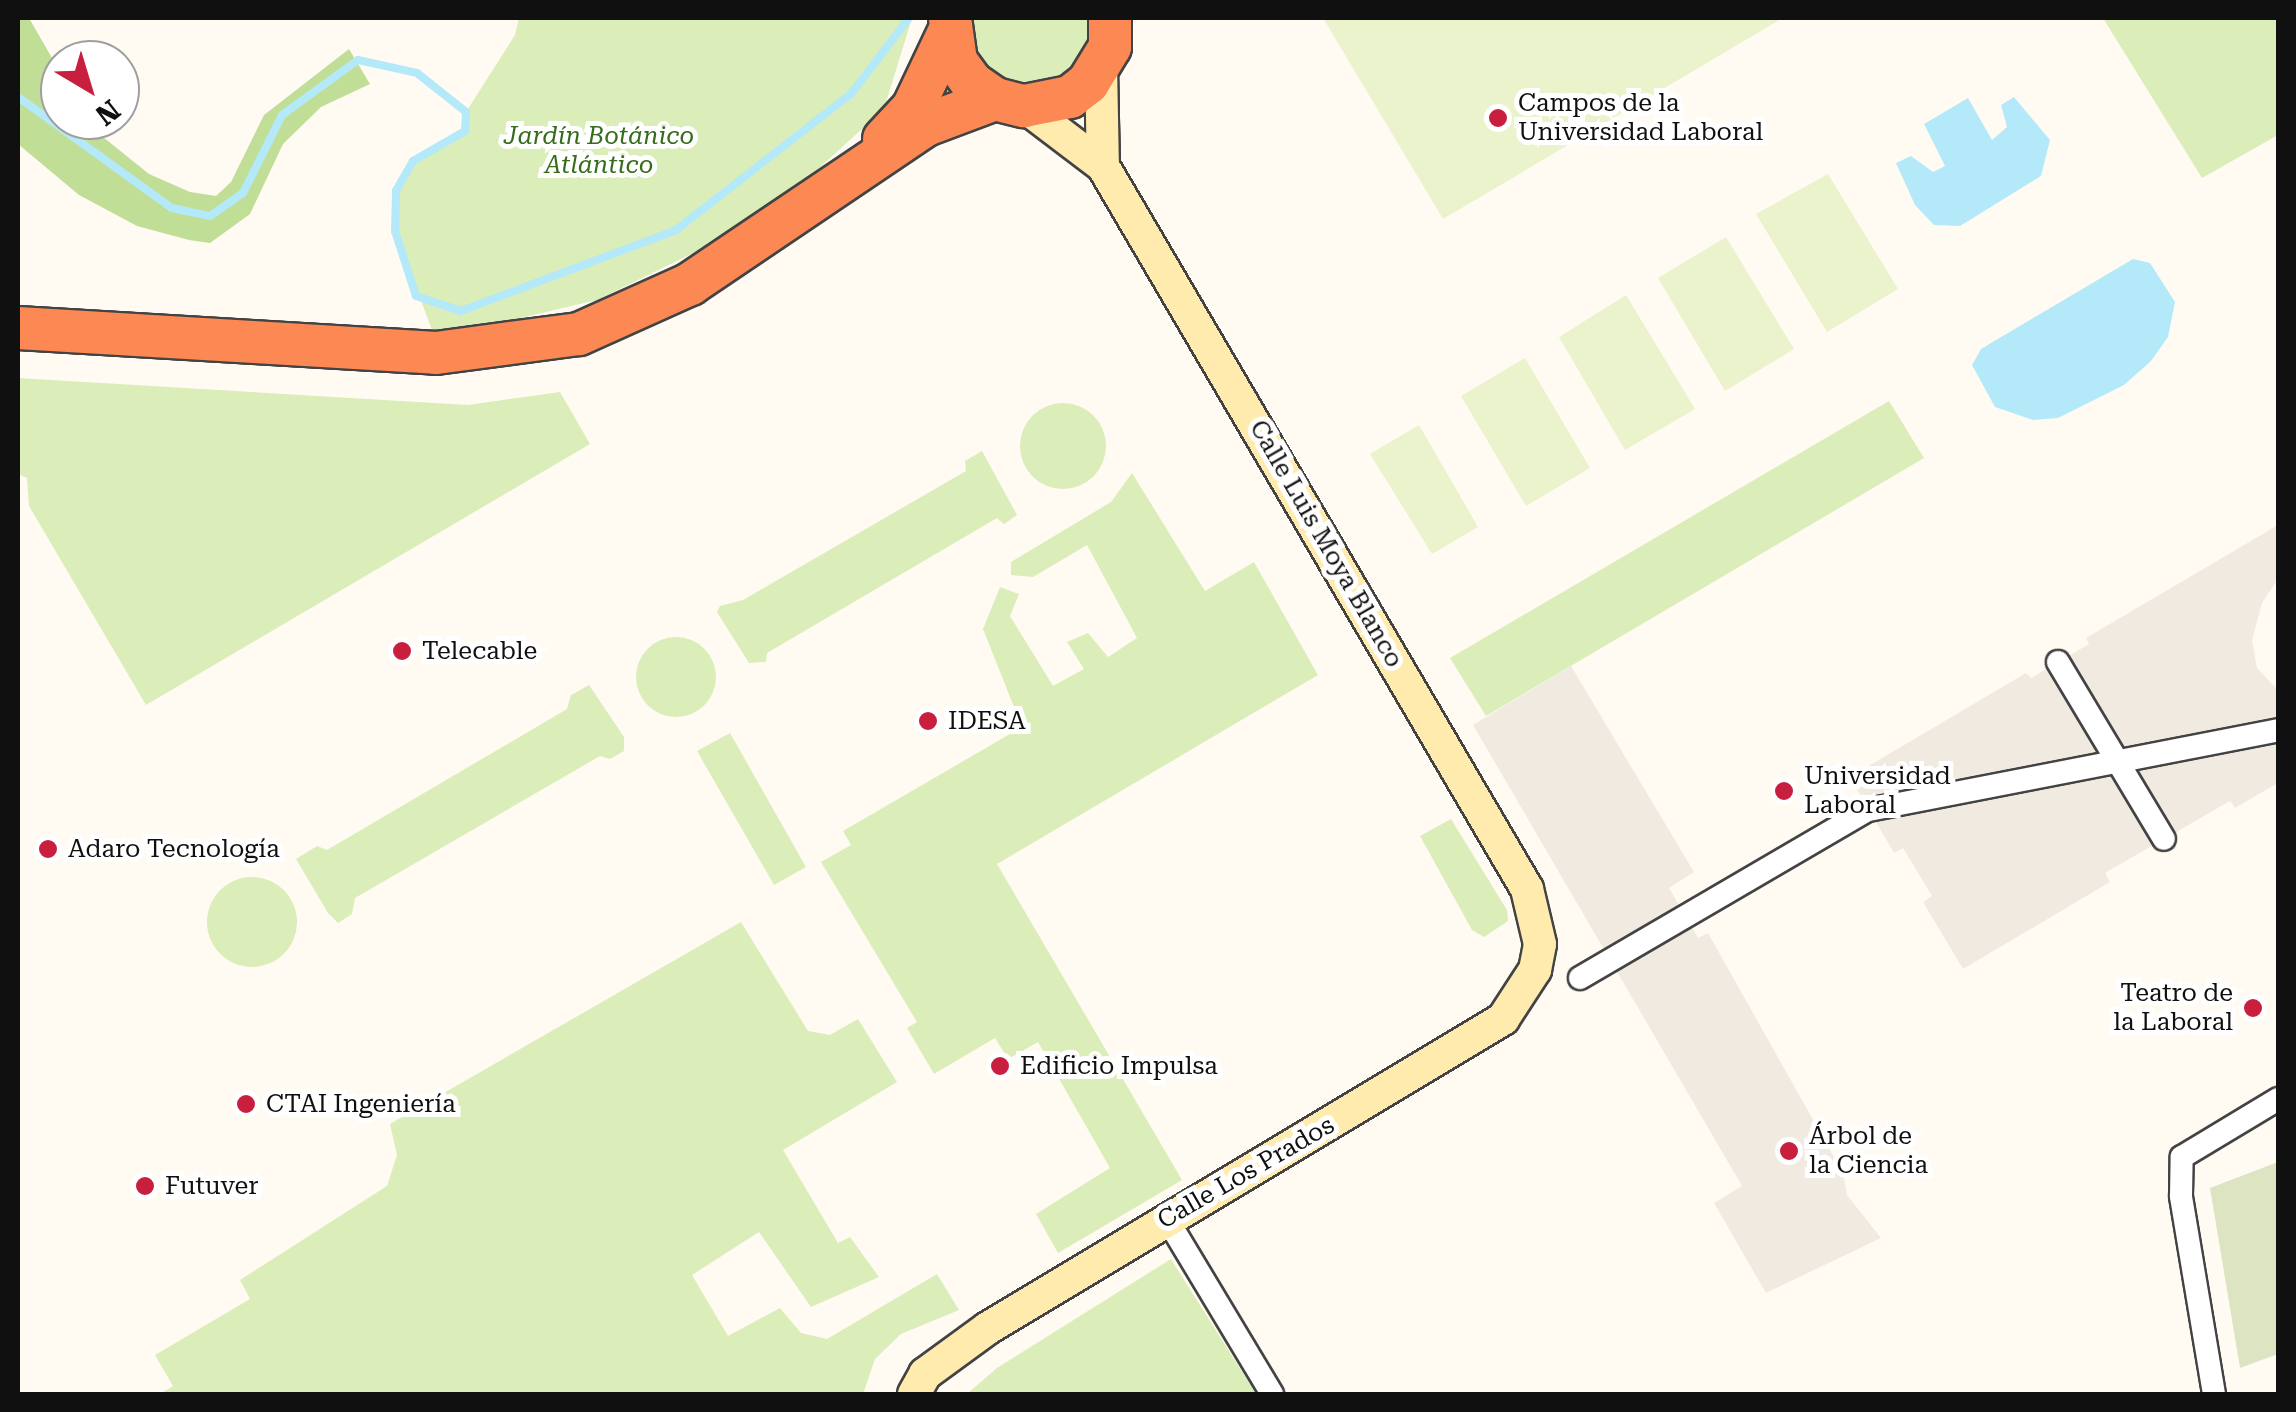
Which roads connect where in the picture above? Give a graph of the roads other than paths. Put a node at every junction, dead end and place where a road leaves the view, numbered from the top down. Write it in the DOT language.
graph roads {
  1 [pos="949,26"];
  2 [pos="1113,33"];
  3 [pos="1009,102"];
  4 [pos="1103,166"];
  5 [pos="852,173"];
  6 [pos="18,328"];
  7 [pos="2058,662"];
  8 [pos="2278,730"];
  9 [pos="2117,761"];
  10 [pos="2164,839"];
  11 [pos="1540,927"];
  12 [pos="1580,978"];
  13 [pos="2278,1100"];
  14 [pos="1168,1219"];
  15 [pos="914,1394"];
  16 [pos="1272,1394"];
  17 [pos="2214,1394"];
  1 -- 3 [label="highway"];
  1 -- 5 [label="highway"];
  2 -- 3 [label="highway"];
  2 -- 4 [label="street, Calle Luis Moya Blanco"];
  3 -- 4 [label="street, Calle Luis Moya Blanco"];
  3 -- 5 [label="highway"];
  4 -- 11 [label="street, Calle Luis Moya Blanco"];
  5 -- 6 [label="highway"];
  7 -- 9 [label="street"];
  8 -- 9 [label="street"];
  9 -- 10 [label="street"];
  9 -- 12 [label="street"];
  11 -- 14 [label="street, Calle Los Prados"];
  13 -- 17 [label="street"];
  14 -- 15 [label="street, Calle Los Prados"];
  14 -- 16 [label="street"];
}
